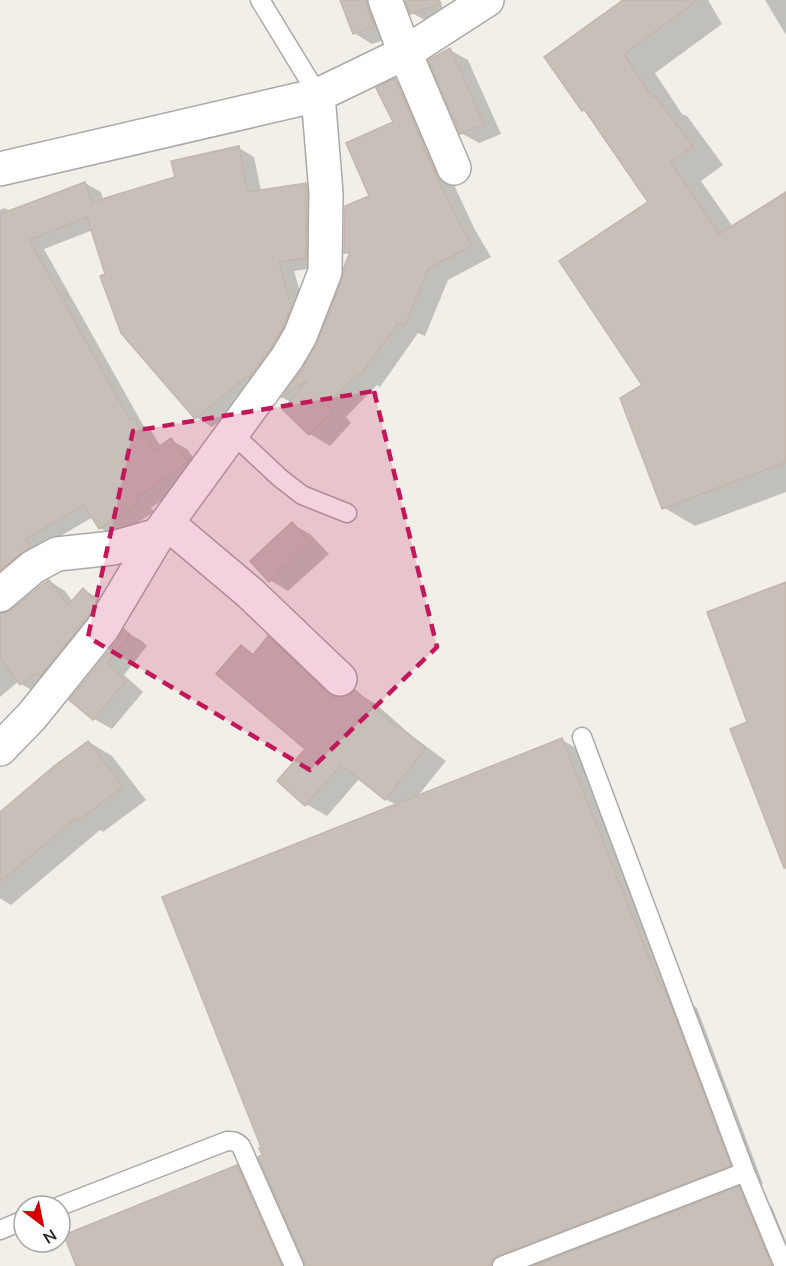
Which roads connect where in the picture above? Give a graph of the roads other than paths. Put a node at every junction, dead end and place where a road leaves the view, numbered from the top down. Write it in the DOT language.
graph roads {
  1 [pos="260,0"];
  2 [pos="385,0"];
  3 [pos="487,0"];
  4 [pos="405,53"];
  5 [pos="318,95"];
  6 [pos="0,168"];
  7 [pos="454,168"];
  8 [pos="231,433"];
  9 [pos="347,513"];
  10 [pos="163,529"];
  11 [pos="0,595"];
  12 [pos="340,679"];
  13 [pos="582,737"];
  14 [pos="0,749"];
  15 [pos="745,1172"];
  16 [pos="72,1201"];
  17 [pos="294,1266"];
  18 [pos="502,1266"];
  19 [pos="784,1266"];
  1 -- 5 [label="lane"];
  2 -- 4 [label="street"];
  3 -- 4 [label="street"];
  4 -- 5 [label="street"];
  4 -- 7 [label="street"];
  5 -- 6 [label="street"];
  5 -- 8 [label="street"];
  8 -- 9 [label="lane"];
  8 -- 10 [label="street"];
  10 -- 11 [label="street"];
  10 -- 12 [label="street"];
  10 -- 14 [label="street"];
  13 -- 15 [label="lane"];
  15 -- 18 [label="lane"];
  15 -- 19 [label="lane"];
  16 -- 17 [label="lane"];
}
